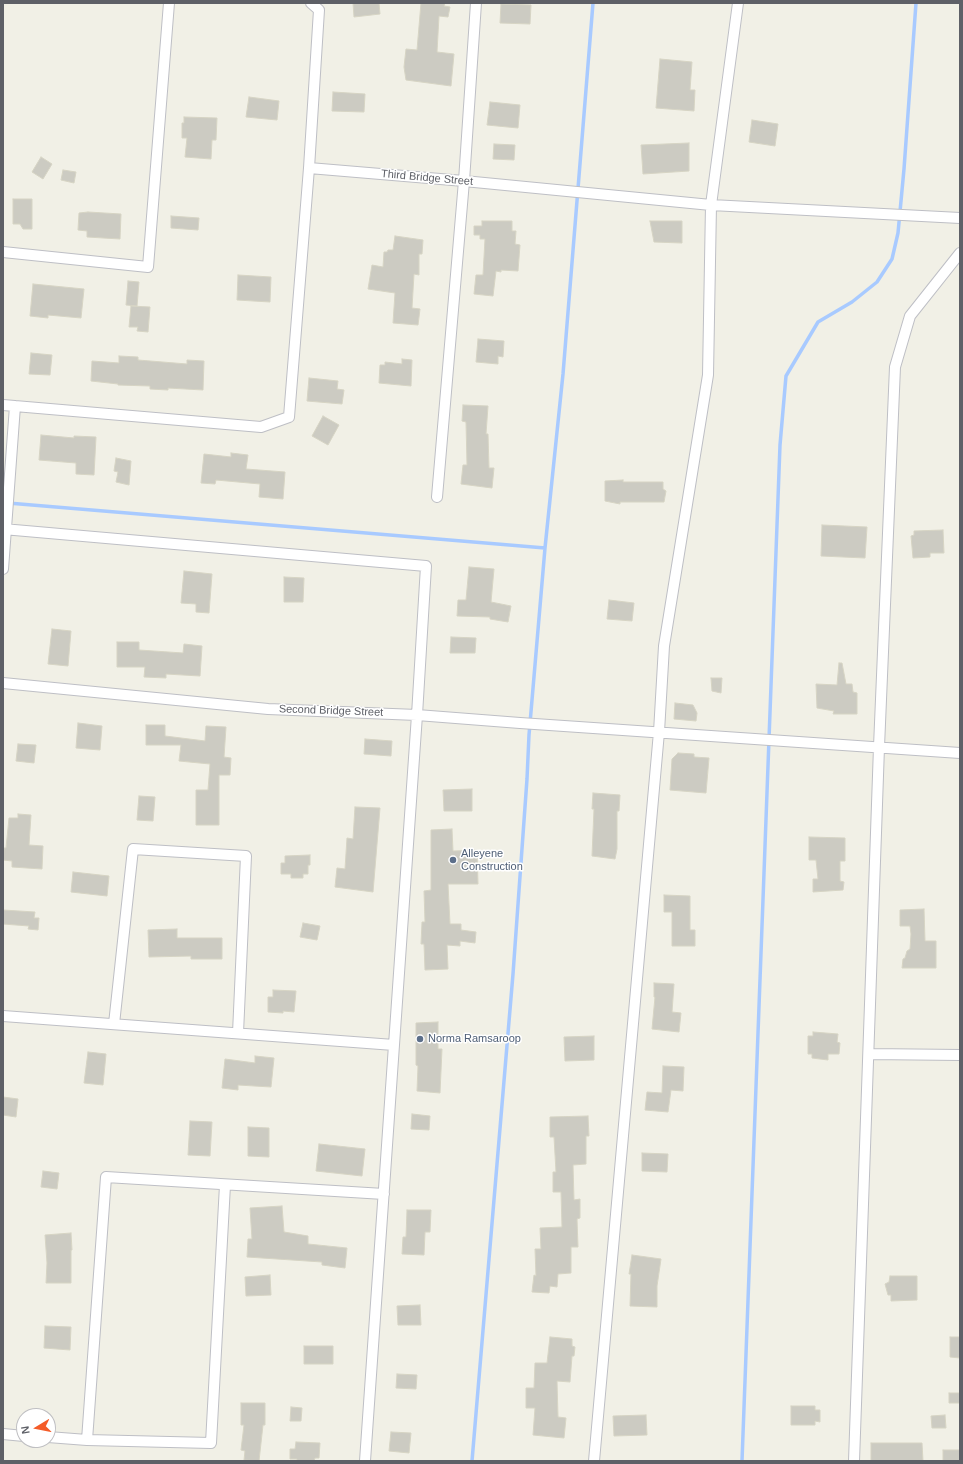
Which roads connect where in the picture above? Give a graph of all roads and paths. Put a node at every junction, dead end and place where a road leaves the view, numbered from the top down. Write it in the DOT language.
graph roads {
  1 [pos="169,3"];
  2 [pos="311,3"];
  3 [pos="476,3"];
  4 [pos="738,3"];
  5 [pos="309,168"];
  6 [pos="464,181"];
  7 [pos="711,205"];
  8 [pos="960,218"];
  9 [pos="3,252"];
  10 [pos="960,253"];
  11 [pos="3,405"];
  12 [pos="15,406"];
  13 [pos="437,497"];
  14 [pos="4,529"];
  15 [pos="3,570"];
  16 [pos="3,683"];
  17 [pos="417,715"];
  18 [pos="659,732"];
  19 [pos="879,747"];
  20 [pos="960,753"];
  21 [pos="3,1016"];
  22 [pos="114,1024"];
  23 [pos="238,1033"];
  24 [pos="394,1045"];
  25 [pos="868,1054"];
  26 [pos="960,1055"];
  27 [pos="225,1185"];
  28 [pos="384,1194"];
  29 [pos="3,1434"];
  30 [pos="16,1435"];
  31 [pos="56,1438"];
  32 [pos="87,1440"];
  33 [pos="365,1461"];
  34 [pos="594,1461"];
  35 [pos="854,1461"];
  1 -- 9 [label="street"];
  2 -- 5 [label="street"];
  3 -- 6 [label="street"];
  4 -- 7 [label="street"];
  5 -- 6 [label="street, Third Bridge Street"];
  5 -- 12 [label="street"];
  6 -- 7 [label="street, Third Bridge Street"];
  6 -- 13 [label="street"];
  7 -- 8 [label="street, Third Bridge Street"];
  7 -- 18 [label="street"];
  10 -- 19 [label="street"];
  11 -- 12 [label="street"];
  12 -- 14 [label="street"];
  14 -- 15 [label="street"];
  14 -- 17 [label="street"];
  16 -- 17 [label="street, Second Bridge Street"];
  17 -- 18 [label="street, Second Bridge Street"];
  17 -- 24 [label="street"];
  18 -- 19 [label="street, Second Bridge Street"];
  18 -- 34 [label="street"];
  19 -- 20 [label="street, Second Bridge Street"];
  19 -- 25 [label="street"];
  21 -- 22 [label="street"];
  22 -- 23 [label="street"];
  22 -- 23 [label="street"];
  23 -- 24 [label="street"];
  24 -- 28 [label="street"];
  25 -- 26 [label="street"];
  25 -- 35 [label="street"];
  27 -- 28 [label="street"];
  27 -- 32 [label="street"];
  27 -- 32 [label="street"];
  28 -- 33 [label="street"];
  29 -- 30 [label="street"];
  31 -- 32 [label="street"];
}
